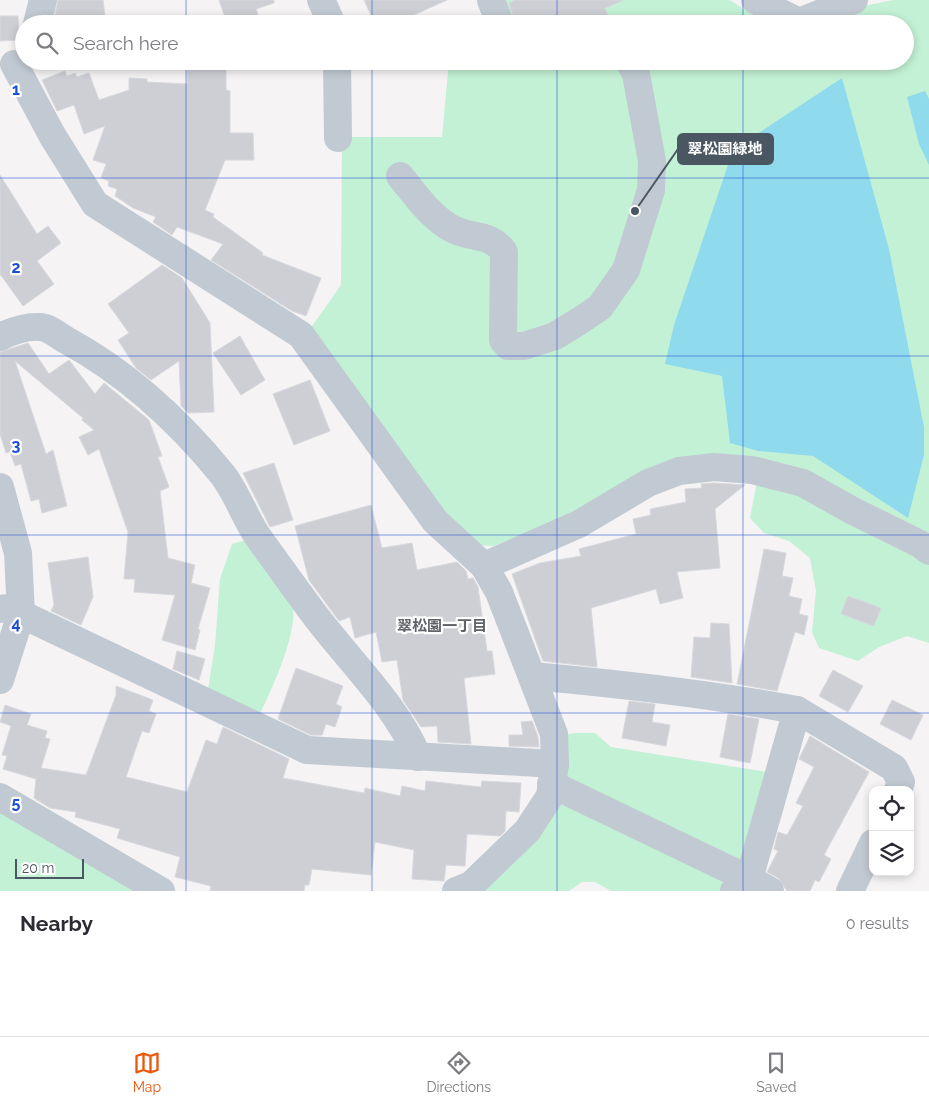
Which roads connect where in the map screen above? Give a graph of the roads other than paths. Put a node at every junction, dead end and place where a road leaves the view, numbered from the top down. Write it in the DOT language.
graph roads {
  1 [pos="43,0"];
  2 [pos="321,0"];
  3 [pos="491,0"];
  4 [pos="755,0"];
  5 [pos="854,0"];
  6 [pos="39,15"];
  7 [pos="328,15"];
  8 [pos="497,15"];
  9 [pos="782,15"];
  10 [pos="816,15"];
  11 [pos="12,65"];
  12 [pos="337,70"];
  13 [pos="634,70"];
  14 [pos="338,138"];
  15 [pos="400,176"];
  16 [pos="0,337"];
  17 [pos="0,487"];
  18 [pos="929,551"];
  19 [pos="484,566"];
  20 [pos="11,611"];
  21 [pos="532,676"];
  22 [pos="0,680"];
  23 [pos="797,710"];
  24 [pos="418,757"];
  25 [pos="553,774"];
  26 [pos="900,786"];
  27 [pos="0,797"];
  28 [pos="869,851"];
  29 [pos="751,887"];
  30 [pos="161,891"];
  31 [pos="456,891"];
  32 [pos="850,891"];
  1 -- 6 [label="street"];
  2 -- 7 [label="street"];
  3 -- 8 [label="street"];
  4 -- 9 [label="street"];
  5 -- 10 [label="street"];
  11 -- 19 [label="street"];
  12 -- 14 [label="street"];
  13 -- 15 [label="street"];
  16 -- 24 [label="street"];
  17 -- 20 [label="street"];
  18 -- 19 [label="street"];
  19 -- 21 [label="street"];
  20 -- 22 [label="street"];
  20 -- 24 [label="street"];
  21 -- 23 [label="street"];
  21 -- 25 [label="street"];
  23 -- 26 [label="street"];
  23 -- 29 [label="street"];
  24 -- 25 [label="street"];
  25 -- 29 [label="street"];
  25 -- 31 [label="street"];
  27 -- 30 [label="street"];
  28 -- 32 [label="street"];
}
